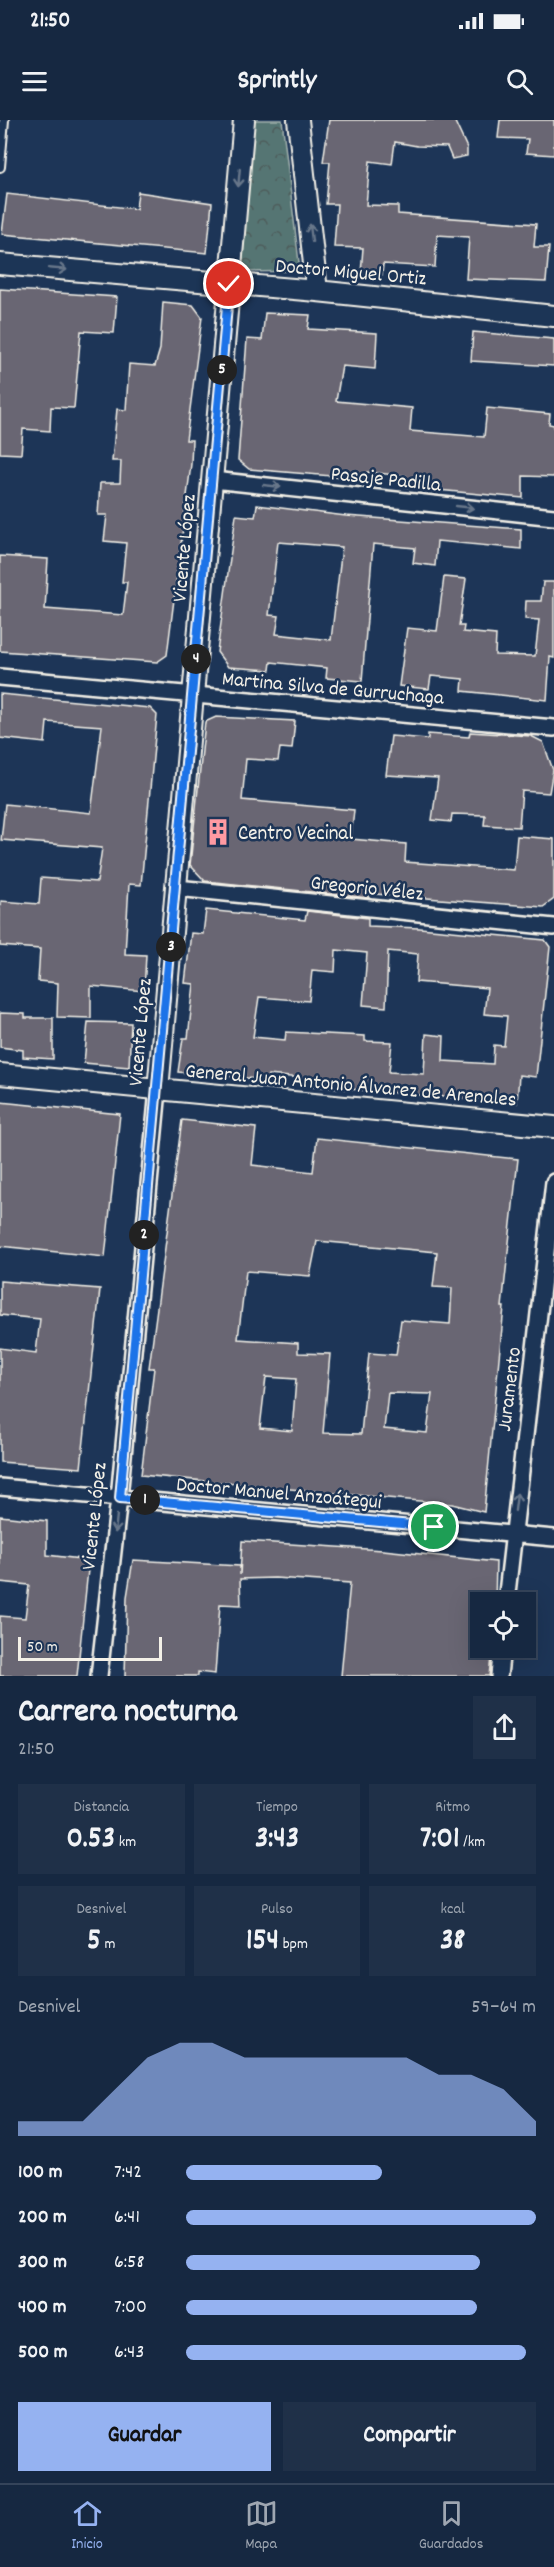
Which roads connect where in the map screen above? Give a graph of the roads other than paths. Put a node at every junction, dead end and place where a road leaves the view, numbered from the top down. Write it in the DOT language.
graph roads {
  1 [pos="4,120"];
  2 [pos="244,120"];
  3 [pos="298,120"];
  4 [pos="0,167"];
  5 [pos="0,264"];
  6 [pos="229,284"];
  7 [pos="317,291"];
  8 [pos="554,316"];
  9 [pos="213,480"];
  10 [pos="554,517"];
  11 [pos="0,677"];
  12 [pos="193,696"];
  13 [pos="554,728"];
  14 [pos="177,888"];
  15 [pos="554,927"];
  16 [pos="0,1074"];
  17 [pos="158,1090"];
  18 [pos="554,1127"];
  19 [pos="554,1182"];
  20 [pos="0,1487"];
  21 [pos="120,1498"];
  22 [pos="512,1534"];
  23 [pos="554,1538"];
  24 [pos="507,1592"];
  25 [pos="501,1658"];
  26 [pos="99,1676"];
  27 [pos="499,1676"];
  1 -- 4 [label="lane"];
  2 -- 6 [label="street, Vicente López, one-way"];
  7 -- 3 [label="street, one-way"];
  5 -- 6 [label="street, Doctor Miguel Ortiz, one-way"];
  6 -- 7 [label="street, Doctor Miguel Ortiz"];
  6 -- 9 [label="street, Vicente López"];
  7 -- 8 [label="street, Doctor Miguel Ortiz"];
  9 -- 10 [label="street, Pasaje Padilla, one-way"];
  9 -- 12 [label="street, Vicente López"];
  11 -- 12 [label="street, Martina Silva de Gurruchaga"];
  12 -- 13 [label="street, Martina Silva de Gurruchaga"];
  12 -- 14 [label="street, Vicente López"];
  14 -- 15 [label="street, Gregorio Vélez"];
  14 -- 17 [label="street, Vicente López"];
  16 -- 17 [label="street, General Juan Antonio Álvarez de Arenales"];
  17 -- 18 [label="street, General Juan Antonio Álvarez de Arenales"];
  17 -- 21 [label="street, Vicente López"];
  22 -- 19 [label="street, Juramento, one-way"];
  20 -- 21 [label="street, Doctor Manuel Anzoátegui"];
  21 -- 22 [label="street, Doctor Manuel Anzoátegui"];
  21 -- 26 [label="street, Vicente López, one-way"];
  22 -- 23 [label="street, Doctor Manuel Anzoátegui"];
  22 -- 24 [label="street, Juramento"];
  25 -- 27 [label="street"];
}
